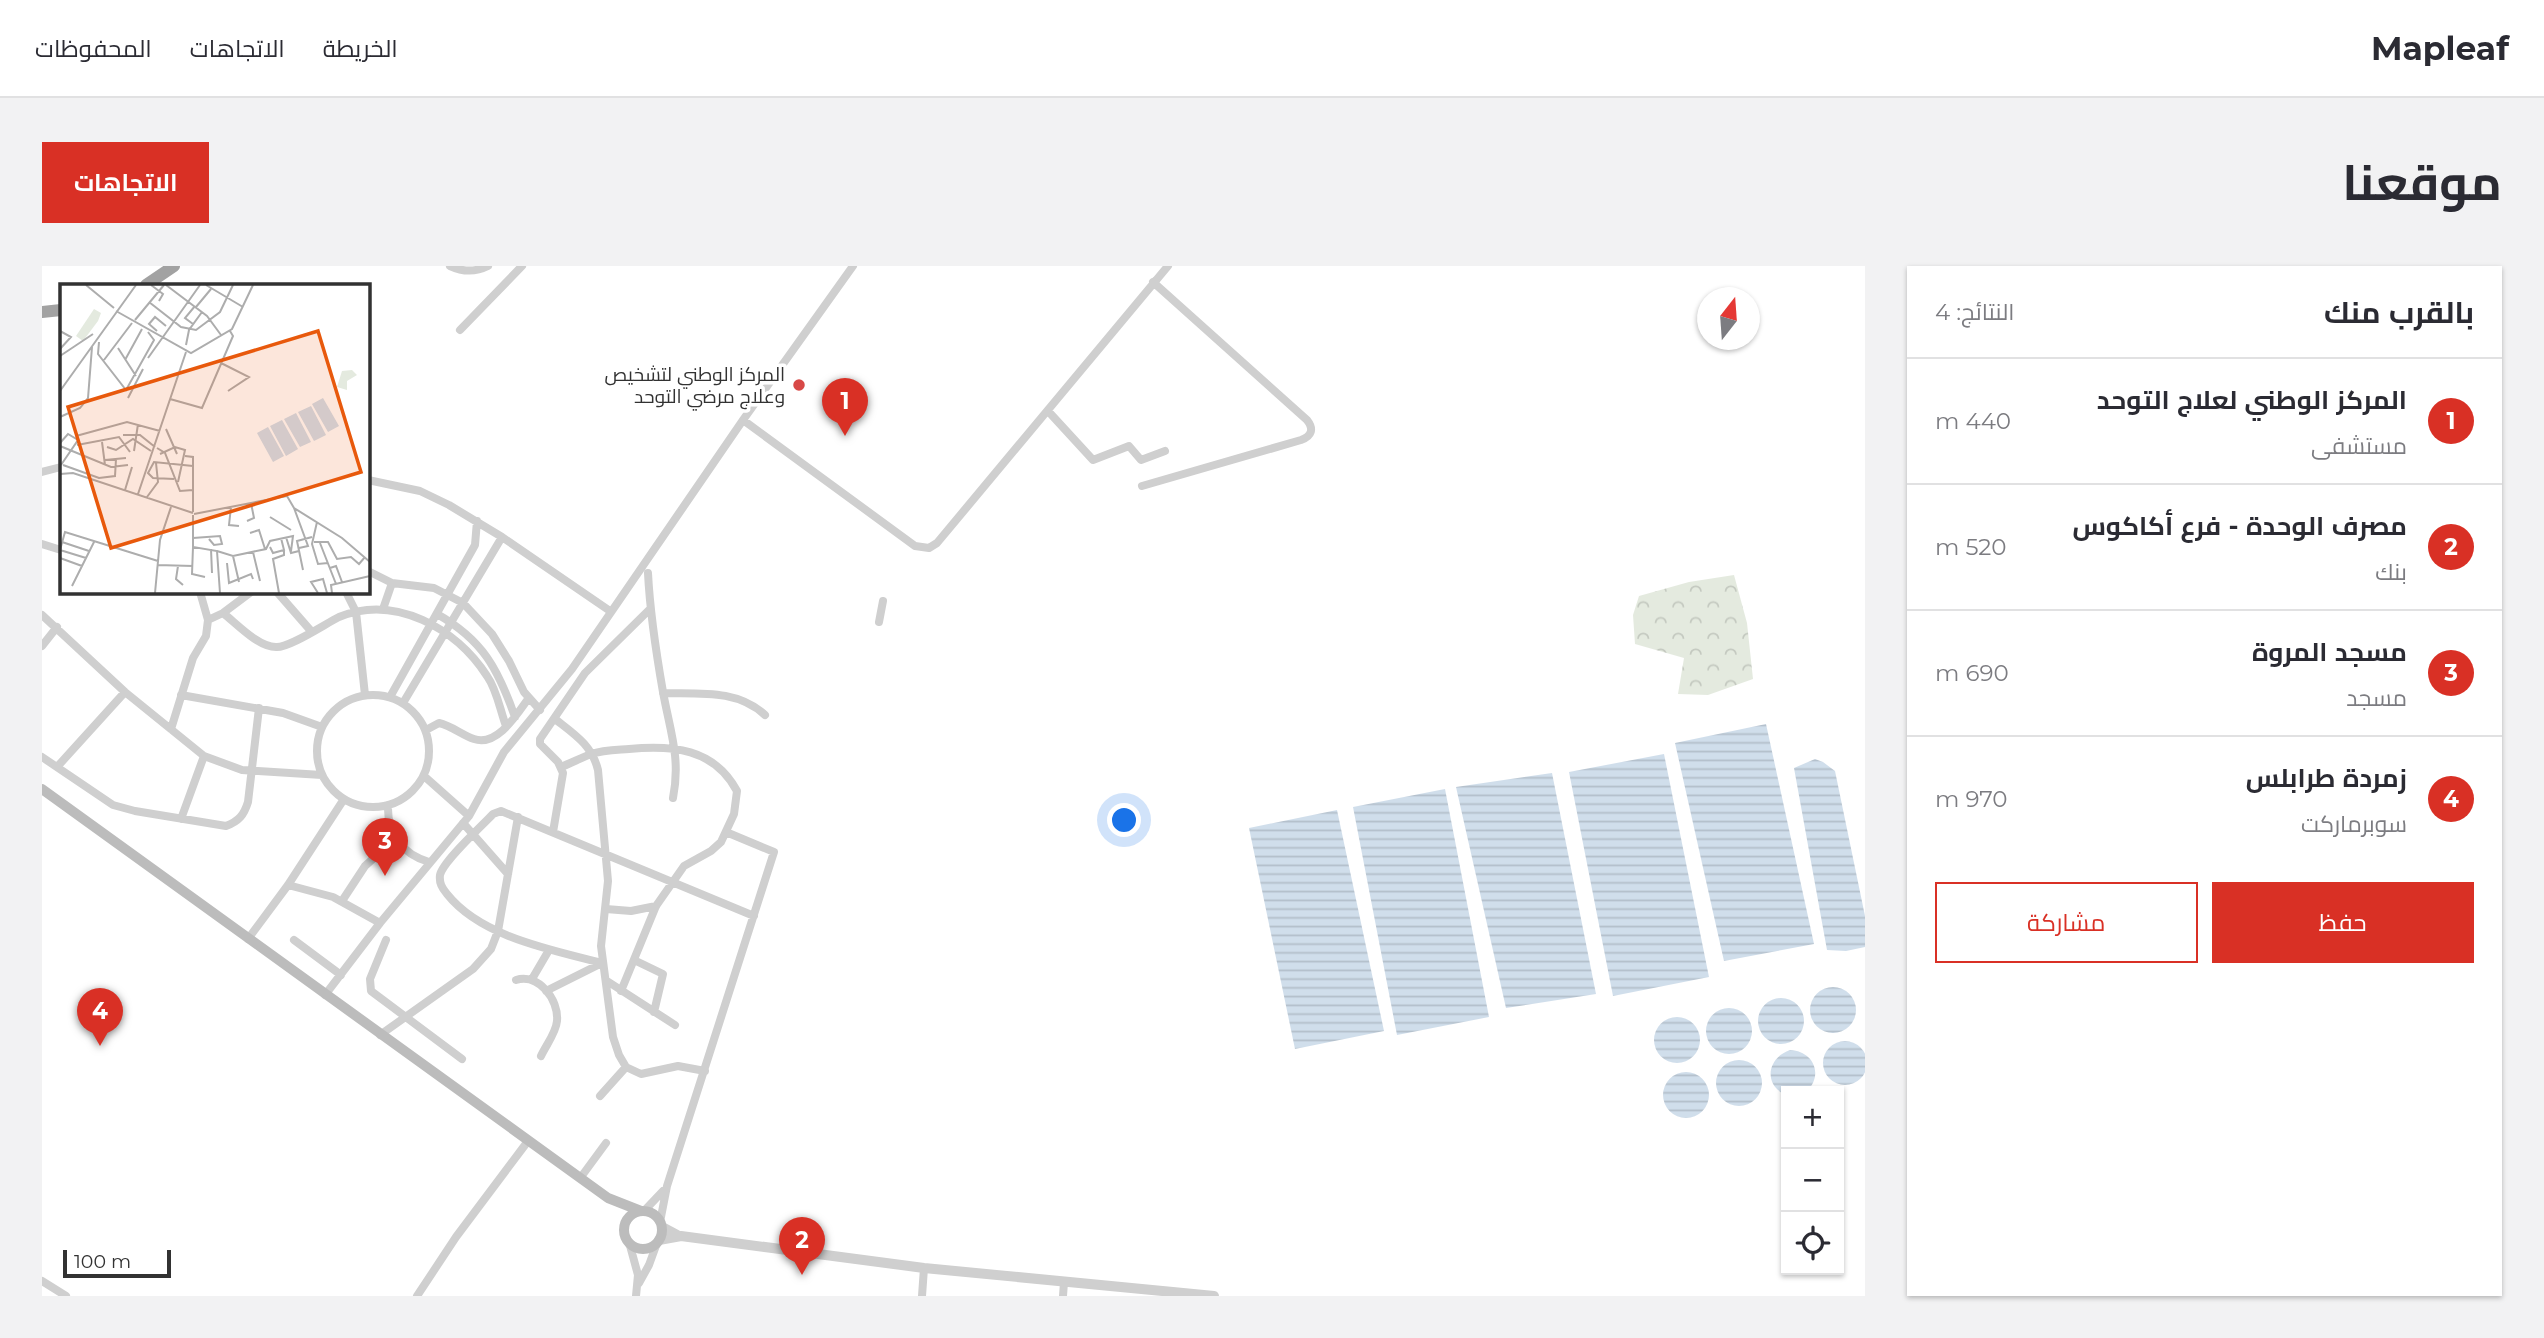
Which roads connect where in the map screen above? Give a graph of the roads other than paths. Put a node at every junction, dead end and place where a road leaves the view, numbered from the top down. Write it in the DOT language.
graph roads {
  1 [pos="174,266"];
  2 [pos="450,266"];
  3 [pos="488,266"];
  4 [pos="522,266"];
  5 [pos="853,266"];
  6 [pos="1168,266"];
  7 [pos="1153,282"];
  8 [pos="147,284"];
  9 [pos="60,310"];
  10 [pos="42,312"];
  11 [pos="460,330"];
  12 [pos="1048,411"];
  13 [pos="743,420"];
  14 [pos="1165,451"];
  15 [pos="60,467"];
  16 [pos="42,472"];
  17 [pos="369,483"];
  18 [pos="1142,486"];
  19 [pos="477,521"];
  20 [pos="502,537"];
  21 [pos="42,544"];
  22 [pos="60,550"];
  23 [pos="369,572"];
  24 [pos="648,573"];
  25 [pos="392,583"];
  26 [pos="200,593"];
  27 [pos="250,593"];
  28 [pos="278,593"];
  29 [pos="346,593"];
  30 [pos="448,594"];
  31 [pos="883,601"];
  32 [pos="463,603"];
  33 [pos="383,609"];
  34 [pos="650,609"];
  35 [pos="610,611"];
  36 [pos="356,612"];
  37 [pos="223,613"];
  38 [pos="437,614"];
  39 [pos="42,615"];
  40 [pos="208,620"];
  41 [pos="452,622"];
  42 [pos="879,622"];
  43 [pos="432,624"];
  44 [pos="57,628"];
  45 [pos="311,631"];
  46 [pos="445,633"];
  47 [pos="42,646"];
  48 [pos="502,682"];
  49 [pos="493,686"];
  50 [pos="125,692"];
  51 [pos="663,693"];
  52 [pos="181,695"];
  53 [pos="365,695"];
  54 [pos="390,697"];
  55 [pos="528,699"];
  56 [pos="402,703"];
  57 [pos="259,708"];
  58 [pos="540,709"];
  59 [pos="765,715"];
  60 [pos="514,717"];
  61 [pos="555,719"];
  62 [pos="506,726"];
  63 [pos="322,727"];
  64 [pos="171,729"];
  65 [pos="426,730"];
  66 [pos="676,748"];
  67 [pos="593,754"];
  68 [pos="204,756"];
  69 [pos="42,757"];
  70 [pos="57,767"];
  71 [pos="561,767"];
  72 [pos="251,771"];
  73 [pos="322,775"];
  74 [pos="424,776"];
  75 [pos="42,789"];
  76 [pos="344,799"];
  77 [pos="673,799"];
  78 [pos="388,805"];
  79 [pos="518,817"];
  80 [pos="181,818"];
  81 [pos="466,819"];
  82 [pos="553,832"];
  83 [pos="726,832"];
  84 [pos="473,834"];
  85 [pos="396,838"];
  86 [pos="606,854"];
  87 [pos="429,862"];
  88 [pos="508,874"];
  89 [pos="672,882"];
  90 [pos="288,885"];
  91 [pos="342,901"];
  92 [pos="656,906"];
  93 [pos="606,909"];
  94 [pos="754,916"];
  95 [pos="380,923"];
  96 [pos="498,931"];
  97 [pos="248,939"];
  98 [pos="294,940"];
  99 [pos="386,940"];
  100 [pos="549,950"];
  101 [pos="634,960"];
  102 [pos="602,963"];
  103 [pos="341,975"];
  104 [pos="532,979"];
  105 [pos="516,980"];
  106 [pos="607,981"];
  107 [pos="546,991"];
  108 [pos="621,991"];
  109 [pos="326,995"];
  110 [pos="654,1012"];
  111 [pos="405,1016"];
  112 [pos="675,1024"];
  113 [pos="380,1035"];
  114 [pos="541,1056"];
  115 [pos="462,1059"];
  116 [pos="626,1067"];
  117 [pos="705,1071"];
  118 [pos="600,1096"];
  119 [pos="528,1141"];
  120 [pos="606,1143"];
  121 [pos="581,1177"];
  122 [pos="667,1186"];
  123 [pos="608,1198"];
  124 [pos="643,1211"];
  125 [pos="661,1225"];
  126 [pos="681,1236"];
  127 [pos="626,1237"];
  128 [pos="658,1242"];
  129 [pos="924,1268"];
  130 [pos="42,1281"];
  131 [pos="1063,1282"];
  132 [pos="639,1283"];
  133 [pos="66,1296"];
  134 [pos="417,1296"];
  135 [pos="636,1296"];
  136 [pos="922,1296"];
  137 [pos="1063,1296"];
  138 [pos="1214,1296"];
  1 -- 8 [label="highway"];
  2 -- 3 [label="street"];
  4 -- 11 [label="street"];
  5 -- 13 [label="street"];
  6 -- 7 [label="street"];
  7 -- 12 [label="street"];
  7 -- 18 [label="street"];
  9 -- 10 [label="highway"];
  12 -- 13 [label="street"];
  12 -- 14 [label="street"];
  13 -- 35 [label="street"];
  15 -- 16 [label="street"];
  17 -- 19 [label="street"];
  19 -- 20 [label="street"];
  19 -- 30 [label="street"];
  20 -- 32 [label="street"];
  20 -- 35 [label="street"];
  21 -- 22 [label="street"];
  23 -- 25 [label="street"];
  24 -- 34 [label="street"];
  25 -- 30 [label="street"];
  25 -- 33 [label="street"];
  26 -- 40 [label="street"];
  27 -- 37 [label="street"];
  28 -- 45 [label="street"];
  29 -- 36 [label="street"];
  30 -- 32 [label="street"];
  30 -- 38 [label="street"];
  31 -- 42 [label="street"];
  32 -- 41 [label="street"];
  32 -- 55 [label="street"];
  33 -- 36 [label="street"];
  33 -- 43 [label="street"];
  34 -- 51 [label="street"];
  34 -- 61 [label="street"];
  35 -- 58 [label="street"];
  36 -- 45 [label="street"];
  36 -- 53 [label="street"];
  37 -- 40 [label="street"];
  37 -- 45 [label="street"];
  38 -- 41 [label="street"];
  38 -- 43 [label="street"];
  39 -- 44 [label="street"];
  40 -- 52 [label="street"];
  41 -- 46 [label="street"];
  41 -- 48 [label="street"];
  43 -- 46 [label="street"];
  43 -- 54 [label="street"];
  44 -- 47 [label="street"];
  44 -- 50 [label="street"];
  46 -- 49 [label="street"];
  46 -- 56 [label="street"];
  48 -- 49 [label="street"];
  48 -- 60 [label="street"];
  49 -- 62 [label="street"];
  50 -- 64 [label="street"];
  50 -- 70 [label="street"];
  51 -- 59 [label="street"];
  51 -- 66 [label="street"];
  52 -- 57 [label="street"];
  52 -- 64 [label="street"];
  53 -- 54 [label="street"];
  53 -- 63 [label="street"];
  54 -- 56 [label="street"];
  55 -- 58 [label="street"];
  55 -- 60 [label="street"];
  56 -- 65 [label="street"];
  57 -- 63 [label="street"];
  57 -- 72 [label="street"];
  58 -- 81 [label="street"];
  60 -- 62 [label="street"];
  61 -- 67 [label="street"];
  61 -- 71 [label="street"];
  62 -- 65 [label="street"];
  63 -- 73 [label="street"];
  64 -- 68 [label="street"];
  65 -- 74 [label="street"];
  66 -- 67 [label="street"];
  66 -- 77 [label="street"];
  66 -- 83 [label="street"];
  67 -- 71 [label="street"];
  67 -- 86 [label="street"];
  68 -- 72 [label="street"];
  68 -- 80 [label="street"];
  69 -- 70 [label="street"];
  70 -- 80 [label="street"];
  71 -- 82 [label="street"];
  72 -- 73 [label="street"];
  72 -- 80 [label="street"];
  73 -- 76 [label="street"];
  74 -- 78 [label="street"];
  74 -- 81 [label="street"];
  75 -- 97 [label="main road"];
  76 -- 78 [label="street"];
  76 -- 90 [label="street"];
  78 -- 85 [label="street"];
  79 -- 82 [label="street"];
  79 -- 84 [label="street"];
  79 -- 88 [label="street"];
  81 -- 84 [label="street"];
  81 -- 87 [label="street"];
  82 -- 86 [label="street"];
  83 -- 89 [label="street"];
  83 -- 94 [label="street"];
  84 -- 88 [label="street"];
  84 -- 96 [label="street"];
  85 -- 87 [label="street"];
  85 -- 91 [label="street"];
  86 -- 89 [label="street"];
  86 -- 93 [label="street"];
  87 -- 95 [label="street"];
  88 -- 96 [label="street"];
  89 -- 92 [label="street"];
  89 -- 94 [label="street"];
  90 -- 91 [label="street"];
  90 -- 97 [label="street"];
  91 -- 95 [label="street"];
  92 -- 93 [label="street"];
  92 -- 101 [label="street"];
  93 -- 102 [label="street"];
  94 -- 117 [label="street"];
  95 -- 103 [label="street"];
  96 -- 100 [label="street"];
  96 -- 111 [label="street"];
  97 -- 109 [label="main road"];
  98 -- 103 [label="street"];
  99 -- 111 [label="street"];
  100 -- 102 [label="street"];
  100 -- 104 [label="street"];
  101 -- 108 [label="street"];
  101 -- 110 [label="street"];
  102 -- 106 [label="street"];
  102 -- 107 [label="street"];
  103 -- 109 [label="street"];
  104 -- 105 [label="street"];
  104 -- 107 [label="street"];
  106 -- 108 [label="street"];
  106 -- 116 [label="street"];
  107 -- 114 [label="street"];
  108 -- 110 [label="street"];
  109 -- 113 [label="main road"];
  110 -- 112 [label="street"];
  111 -- 113 [label="street"];
  111 -- 115 [label="street"];
  113 -- 119 [label="main road"];
  116 -- 117 [label="street"];
  116 -- 118 [label="street"];
  117 -- 122 [label="street"];
  119 -- 121 [label="main road"];
  119 -- 134 [label="street"];
  120 -- 121 [label="street"];
  121 -- 123 [label="main road"];
  122 -- 124 [label="street"];
  122 -- 125 [label="street"];
  123 -- 124 [label="main road"];
  123 -- 127 [label="main road"];
  124 -- 125 [label="main road"];
  124 -- 127 [label="main road"];
  125 -- 126 [label="street"];
  125 -- 128 [label="main road"];
  126 -- 128 [label="street"];
  126 -- 129 [label="street"];
  127 -- 128 [label="main road"];
  127 -- 132 [label="street"];
  128 -- 132 [label="street"];
  129 -- 131 [label="street"];
  129 -- 136 [label="street"];
  130 -- 133 [label="street"];
  131 -- 137 [label="street"];
  131 -- 138 [label="street"];
  132 -- 135 [label="street"];
}
